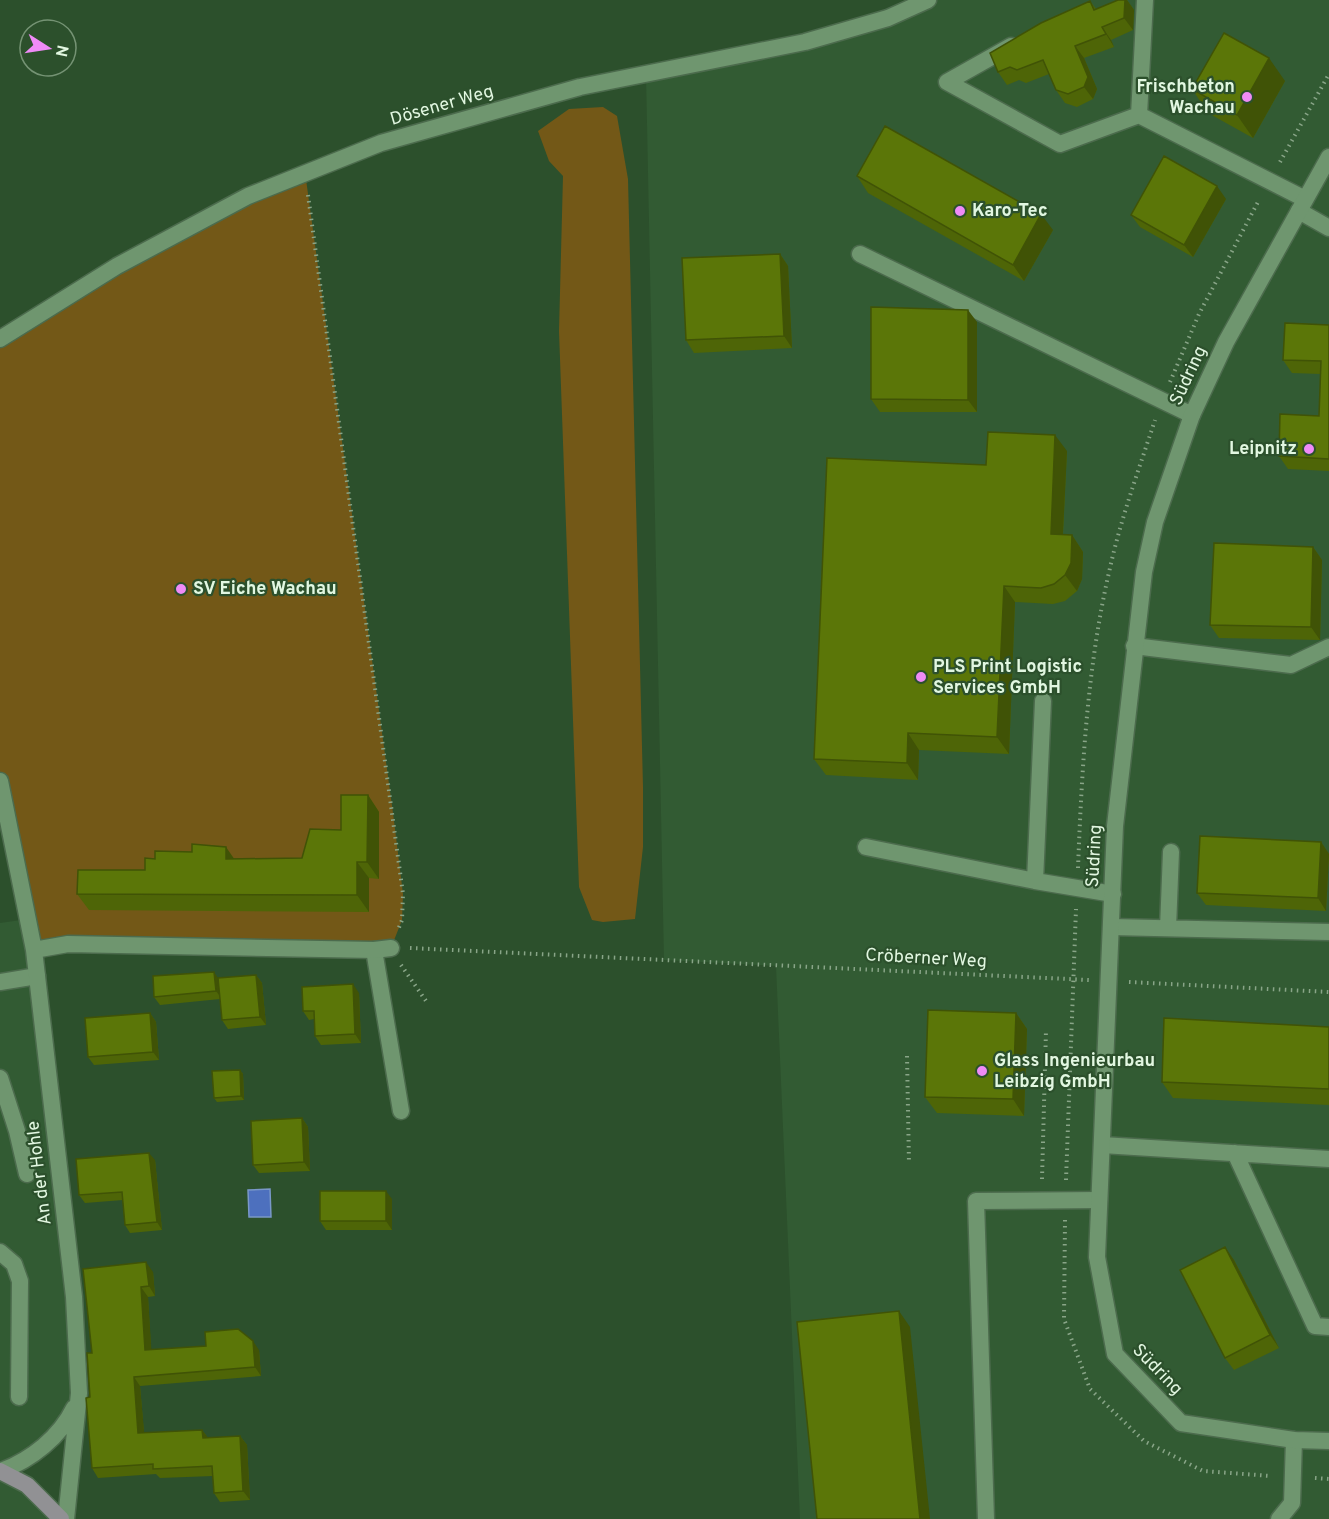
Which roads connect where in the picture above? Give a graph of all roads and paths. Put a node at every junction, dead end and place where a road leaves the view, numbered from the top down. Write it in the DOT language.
graph roads {
  1 [pos="928,0"];
  2 [pos="1145,0"];
  3 [pos="1030,35"];
  4 [pos="1139,115"];
  5 [pos="1329,157"];
  6 [pos="305,172"];
  7 [pos="1302,205"];
  8 [pos="1329,228"];
  9 [pos="860,254"];
  10 [pos="0,339"];
  11 [pos="1192,415"];
  12 [pos="1134,646"];
  13 [pos="1329,647"];
  14 [pos="1043,701"];
  15 [pos="0,782"];
  16 [pos="866,847"];
  17 [pos="1171,852"];
  18 [pos="1035,880"];
  19 [pos="1113,894"];
  20 [pos="1112,927"];
  21 [pos="1168,928"];
  22 [pos="1329,932"];
  23 [pos="383,949"];
  24 [pos="34,950"];
  25 [pos="37,976"];
  26 [pos="1074,979"];
  27 [pos="0,982"];
  28 [pos="1134,983"];
  29 [pos="1329,992"];
  30 [pos="426,1001"];
  31 [pos="1046,1030"];
  32 [pos="907,1056"];
  33 [pos="0,1078"];
  34 [pos="401,1111"];
  35 [pos="1102,1145"];
  36 [pos="1234,1153"];
  37 [pos="1329,1159"];
  38 [pos="909,1164"];
  39 [pos="27,1174"];
  40 [pos="1098,1200"];
  41 [pos="1042,1201"];
  42 [pos="0,1252"];
  43 [pos="1329,1327"];
  44 [pos="79,1393"];
  45 [pos="19,1396"];
  46 [pos="1294,1440"];
  47 [pos="1329,1441"];
  48 [pos="1,1471"];
  49 [pos="1313,1478"];
  50 [pos="1329,1479"];
  51 [pos="61,1519"];
  52 [pos="66,1519"];
  53 [pos="986,1519"];
  54 [pos="1279,1519"];
  1 -- 6 [label="street, Dösener Weg"];
  2 -- 4 [label="street"];
  3 -- 4 [label="street"];
  4 -- 7 [label="street"];
  5 -- 7 [label="street, Südring"];
  6 -- 10 [label="street, Dösener Weg"];
  6 -- 23 [label="path"];
  7 -- 8 [label="street"];
  7 -- 11 [label="street, Südring"];
  9 -- 11 [label="street"];
  11 -- 12 [label="street, Südring"];
  12 -- 13 [label="street"];
  12 -- 19 [label="street, Südring"];
  14 -- 18 [label="street"];
  15 -- 24 [label="street, An der Hohle"];
  16 -- 18 [label="street"];
  17 -- 21 [label="street"];
  18 -- 19 [label="street"];
  19 -- 20 [label="street, Südring"];
  20 -- 21 [label="street"];
  20 -- 35 [label="street, Südring"];
  21 -- 22 [label="street"];
  23 -- 24 [label="street"];
  23 -- 26 [label="path, Cröberner Weg"];
  23 -- 30 [label="path"];
  23 -- 34 [label="street"];
  24 -- 25 [label="street, An der Hohle"];
  25 -- 27 [label="street"];
  25 -- 44 [label="street, An der Hohle"];
  28 -- 29 [label="path"];
  31 -- 41 [label="path"];
  32 -- 38 [label="path"];
  33 -- 39 [label="street"];
  35 -- 36 [label="street"];
  35 -- 40 [label="street, Südring"];
  36 -- 37 [label="street"];
  36 -- 43 [label="street"];
  40 -- 41 [label="street"];
  40 -- 46 [label="street, Südring"];
  41 -- 53 [label="street"];
  42 -- 45 [label="street"];
  44 -- 48 [label="street"];
  44 -- 52 [label="street, An der Hohle"];
  46 -- 47 [label="street, Südring"];
  46 -- 54 [label="street"];
  48 -- 51 [label="main road"];
  49 -- 50 [label="path"];
}
